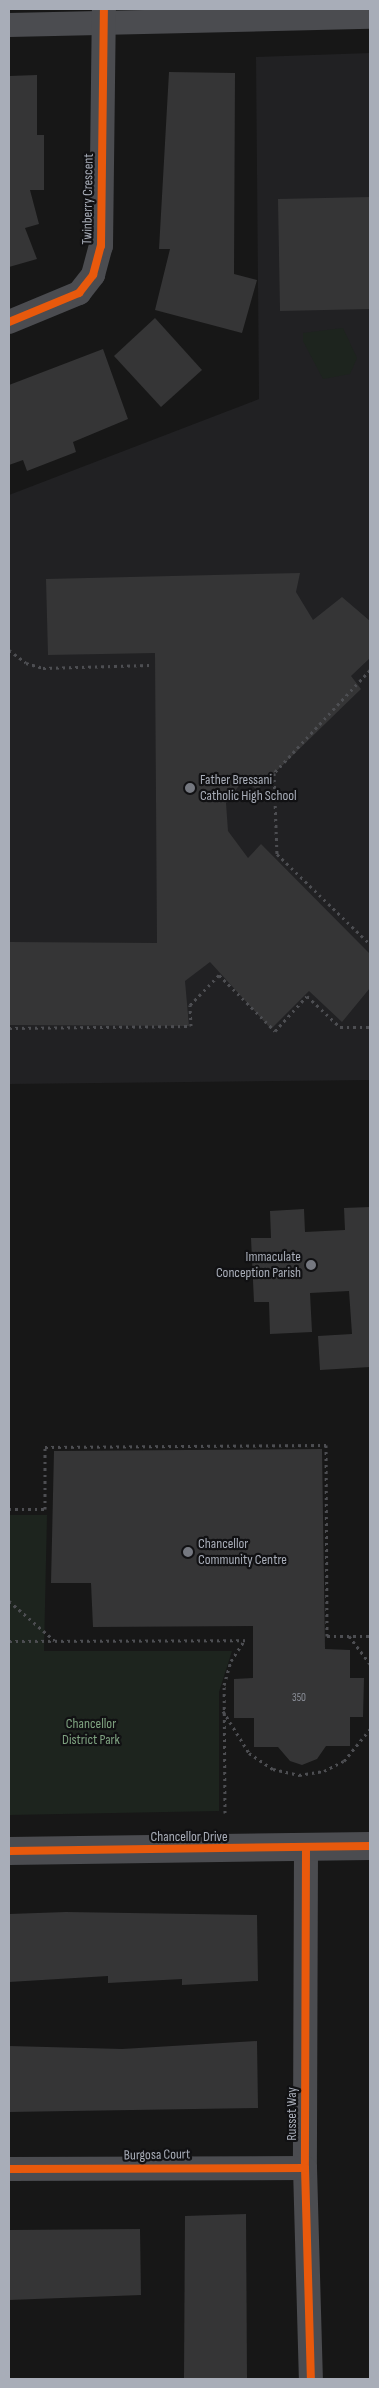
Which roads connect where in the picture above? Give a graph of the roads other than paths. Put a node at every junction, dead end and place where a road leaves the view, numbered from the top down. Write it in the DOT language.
graph roads {
  1 [pos="104,16"];
  2 [pos="370,17"];
  3 [pos="9,25"];
  4 [pos="9,322"];
  5 [pos="370,1846"];
  6 [pos="306,1849"];
  7 [pos="9,1851"];
  8 [pos="305,2168"];
  9 [pos="9,2169"];
  10 [pos="311,2379"];
  1 -- 2 [label="street"];
  1 -- 3 [label="street"];
  1 -- 4 [label="street, Twinberry Crescent"];
  5 -- 6 [label="street, Chancellor Drive"];
  6 -- 7 [label="street, Chancellor Drive"];
  6 -- 8 [label="street, Russet Way"];
  8 -- 9 [label="street, Burgosa Court"];
  8 -- 10 [label="street, Russet Way"];
}
